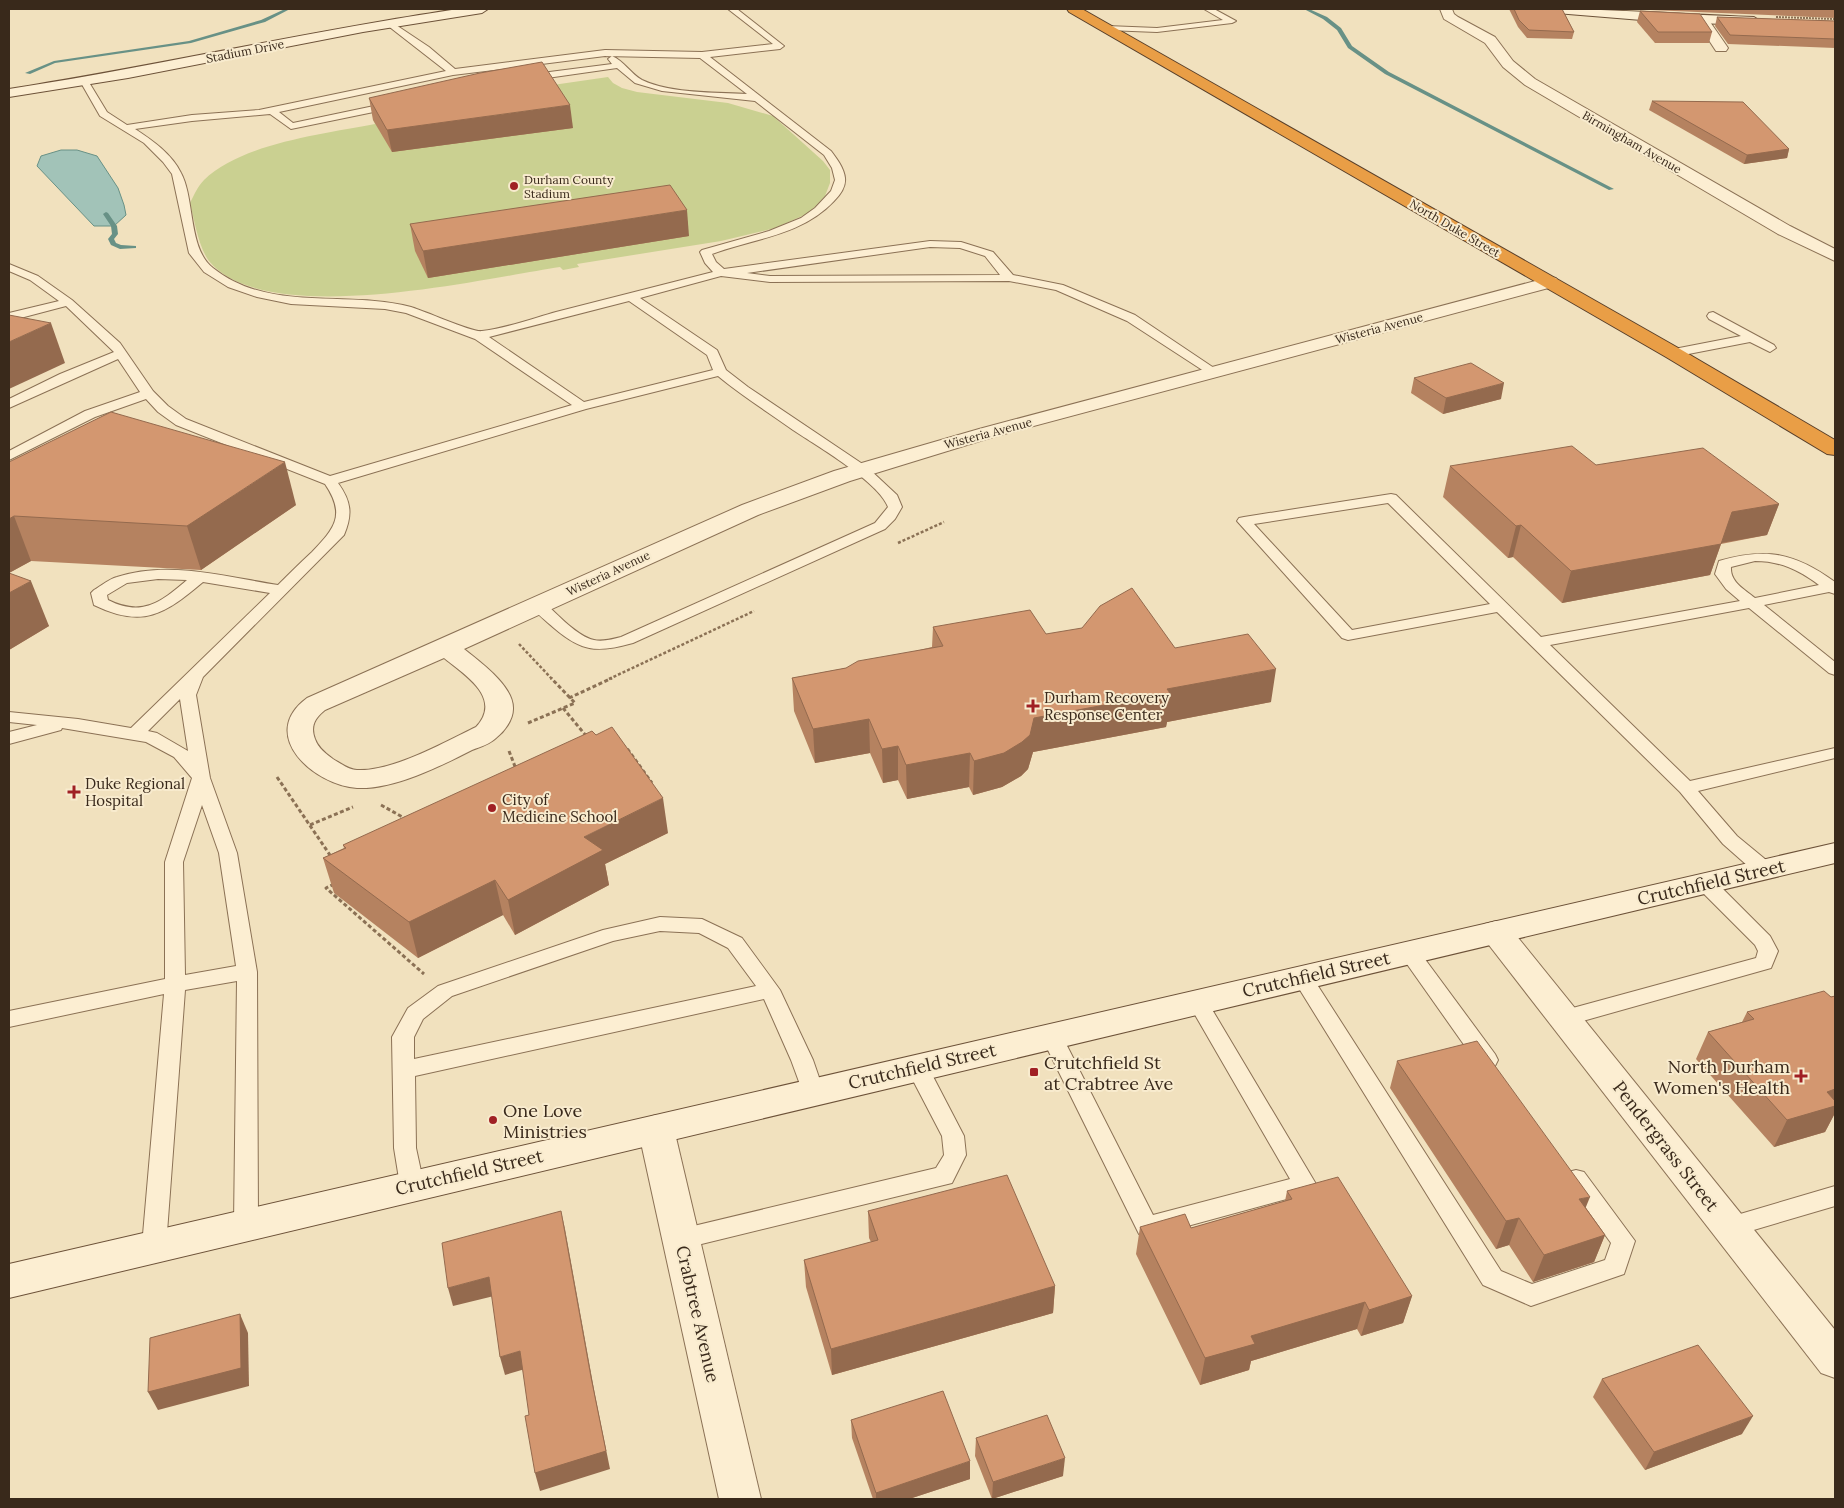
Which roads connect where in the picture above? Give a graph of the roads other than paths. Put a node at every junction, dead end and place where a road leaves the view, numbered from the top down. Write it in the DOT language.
graph roads {
  1 [pos="482,9"];
  2 [pos="732,9"];
  3 [pos="1073,9"];
  4 [pos="1208,9"];
  5 [pos="1446,9"];
  6 [pos="1556,9"];
  7 [pos="450,11"];
  8 [pos="1701,19"];
  9 [pos="1768,22"];
  10 [pos="390,23"];
  11 [pos="1107,28"];
  12 [pos="1157,30"];
  13 [pos="1127,40"];
  14 [pos="1721,48"];
  15 [pos="605,53"];
  16 [pos="702,56"];
  17 [pos="620,65"];
  18 [pos="453,72"];
  19 [pos="513,80"];
  20 [pos="84,81"];
  21 [pos="9,93"];
  22 [pos="756,98"];
  23 [pos="407,102"];
  24 [pos="271,110"];
  25 [pos="126,128"];
  26 [pos="1835,256"];
  27 [pos="9,267"];
  28 [pos="721,273"];
  29 [pos="1009,278"];
  30 [pos="1550,282"];
  31 [pos="631,297"];
  32 [pos="68,302"];
  33 [pos="1714,316"];
  34 [pos="9,317"];
  35 [pos="479,336"];
  36 [pos="1752,338"];
  37 [pos="1770,348"];
  38 [pos="1673,353"];
  39 [pos="121,354"];
  40 [pos="720,372"];
  41 [pos="1214,372"];
  42 [pos="148,394"];
  43 [pos="9,404"];
  44 [pos="582,406"];
  45 [pos="1835,449"];
  46 [pos="9,456"];
  47 [pos="862,470"];
  48 [pos="330,481"];
  49 [pos="199,578"];
  50 [pos="1834,588"];
  51 [pos="282,590"];
  52 [pos="1752,603"];
  53 [pos="539,606"];
  54 [pos="1502,606"];
  55 [pos="1539,642"];
  56 [pos="447,647"];
  57 [pos="1835,670"];
  58 [pos="196,672"];
  59 [pos="9,717"];
  60 [pos="78,724"];
  61 [pos="135,734"];
  62 [pos="9,739"];
  63 [pos="1835,753"];
  64 [pos="201,778"];
  65 [pos="1686,788"];
  66 [pos="1835,852"];
  67 [pos="1764,869"];
  68 [pos="1705,883"];
  69 [pos="1496,932"];
  70 [pos="1409,952"];
  71 [pos="248,972"];
  72 [pos="1302,977"];
  73 [pos="175,984"];
  74 [pos="770,990"];
  75 [pos="1197,1002"];
  76 [pos="1565,1018"];
  77 [pos="9,1019"];
  78 [pos="1052,1036"];
  79 [pos="917,1067"];
  80 [pos="404,1070"];
  81 [pos="1496,1073"];
  82 [pos="813,1092"];
  83 [pos="656,1129"];
  84 [pos="1566,1166"];
  85 [pos="412,1185"];
  86 [pos="1835,1196"];
  87 [pos="246,1224"];
  88 [pos="1730,1227"];
  89 [pos="681,1239"];
  90 [pos="154,1246"];
  91 [pos="9,1281"];
  92 [pos="1835,1360"];
  93 [pos="740,1499"];
  1 -- 7 [label="street, Stadium Drive"];
  2 -- 16 [label="lane"];
  3 -- 11 [label="highway, North Duke Street"];
  4 -- 12 [label="lane"];
  5 -- 26 [label="street, Birmingham Avenue"];
  6 -- 8 [label="street"];
  7 -- 10 [label="street, Stadium Drive"];
  8 -- 9 [label="street"];
  8 -- 14 [label="street"];
  10 -- 18 [label="lane"];
  10 -- 20 [label="street, Stadium Drive"];
  11 -- 12 [label="lane"];
  11 -- 13 [label="highway, North Duke Street"];
  12 -- 13 [label="lane"];
  13 -- 30 [label="highway, North Duke Street"];
  15 -- 16 [label="lane"];
  15 -- 17 [label="lane"];
  15 -- 18 [label="lane"];
  16 -- 22 [label="lane"];
  17 -- 19 [label="lane"];
  17 -- 22 [label="lane"];
  18 -- 24 [label="lane"];
  20 -- 21 [label="street, Stadium Drive"];
  20 -- 25 [label="lane"];
  22 -- 28 [label="lane"];
  23 -- 24 [label="lane"];
  24 -- 25 [label="lane"];
  25 -- 35 [label="lane"];
  27 -- 32 [label="lane"];
  28 -- 29 [label="lane"];
  28 -- 29 [label="lane"];
  28 -- 31 [label="lane"];
  29 -- 41 [label="lane"];
  30 -- 38 [label="highway, North Duke Street"];
  30 -- 41 [label="street, Wisteria Avenue"];
  31 -- 35 [label="lane"];
  31 -- 40 [label="lane"];
  32 -- 34 [label="lane"];
  32 -- 39 [label="lane"];
  33 -- 36 [label="lane"];
  35 -- 44 [label="lane"];
  36 -- 37 [label="lane"];
  36 -- 38 [label="lane"];
  38 -- 45 [label="highway, North Duke Street"];
  39 -- 42 [label="lane"];
  39 -- 43 [label="lane"];
  40 -- 44 [label="lane"];
  40 -- 47 [label="lane"];
  41 -- 47 [label="street, Wisteria Avenue"];
  42 -- 46 [label="lane"];
  42 -- 48 [label="lane"];
  44 -- 48 [label="lane"];
  47 -- 53 [label="street, Wisteria Avenue"];
  47 -- 53 [label="lane"];
  48 -- 51 [label="lane"];
  49 -- 49 [label="lane"];
  49 -- 51 [label="lane"];
  50 -- 52 [label="lane"];
  50 -- 52 [label="lane"];
  51 -- 58 [label="lane"];
  52 -- 55 [label="lane"];
  52 -- 57 [label="lane"];
  53 -- 56 [label="street, Wisteria Avenue"];
  54 -- 54 [label="lane"];
  54 -- 55 [label="lane"];
  55 -- 65 [label="lane"];
  56 -- 56 [label="street, Wisteria Avenue"];
  58 -- 61 [label="lane"];
  58 -- 64 [label="lane"];
  59 -- 60 [label="lane"];
  60 -- 61 [label="lane"];
  60 -- 62 [label="lane"];
  61 -- 64 [label="lane"];
  63 -- 65 [label="lane"];
  64 -- 71 [label="lane"];
  64 -- 73 [label="lane"];
  65 -- 67 [label="lane"];
  66 -- 67 [label="street, Crutchfield Street"];
  67 -- 68 [label="street, Crutchfield Street"];
  68 -- 69 [label="street, Crutchfield Street"];
  68 -- 76 [label="lane"];
  69 -- 70 [label="street, Crutchfield Street"];
  69 -- 76 [label="street, Pendergrass Street"];
  70 -- 72 [label="street, Crutchfield Street"];
  70 -- 81 [label="lane"];
  71 -- 73 [label="lane"];
  71 -- 87 [label="lane"];
  72 -- 75 [label="street, Crutchfield Street"];
  72 -- 84 [label="lane"];
  73 -- 77 [label="lane"];
  73 -- 90 [label="lane"];
  74 -- 80 [label="lane"];
  74 -- 80 [label="lane"];
  74 -- 82 [label="lane"];
  75 -- 78 [label="street, Crutchfield Street"];
  75 -- 78 [label="lane"];
  76 -- 88 [label="street, Pendergrass Street"];
  78 -- 79 [label="street, Crutchfield Street"];
  79 -- 82 [label="street, Crutchfield Street"];
  79 -- 89 [label="lane"];
  80 -- 85 [label="lane"];
  82 -- 83 [label="street, Crutchfield Street"];
  83 -- 85 [label="street, Crutchfield Street"];
  83 -- 89 [label="street, Crabtree Avenue"];
  85 -- 87 [label="street, Crutchfield Street"];
  86 -- 88 [label="lane"];
  87 -- 90 [label="street, Crutchfield Street"];
  88 -- 92 [label="street, Pendergrass Street"];
  89 -- 93 [label="street, Crabtree Avenue"];
  90 -- 91 [label="street, Crutchfield Street"];
}
